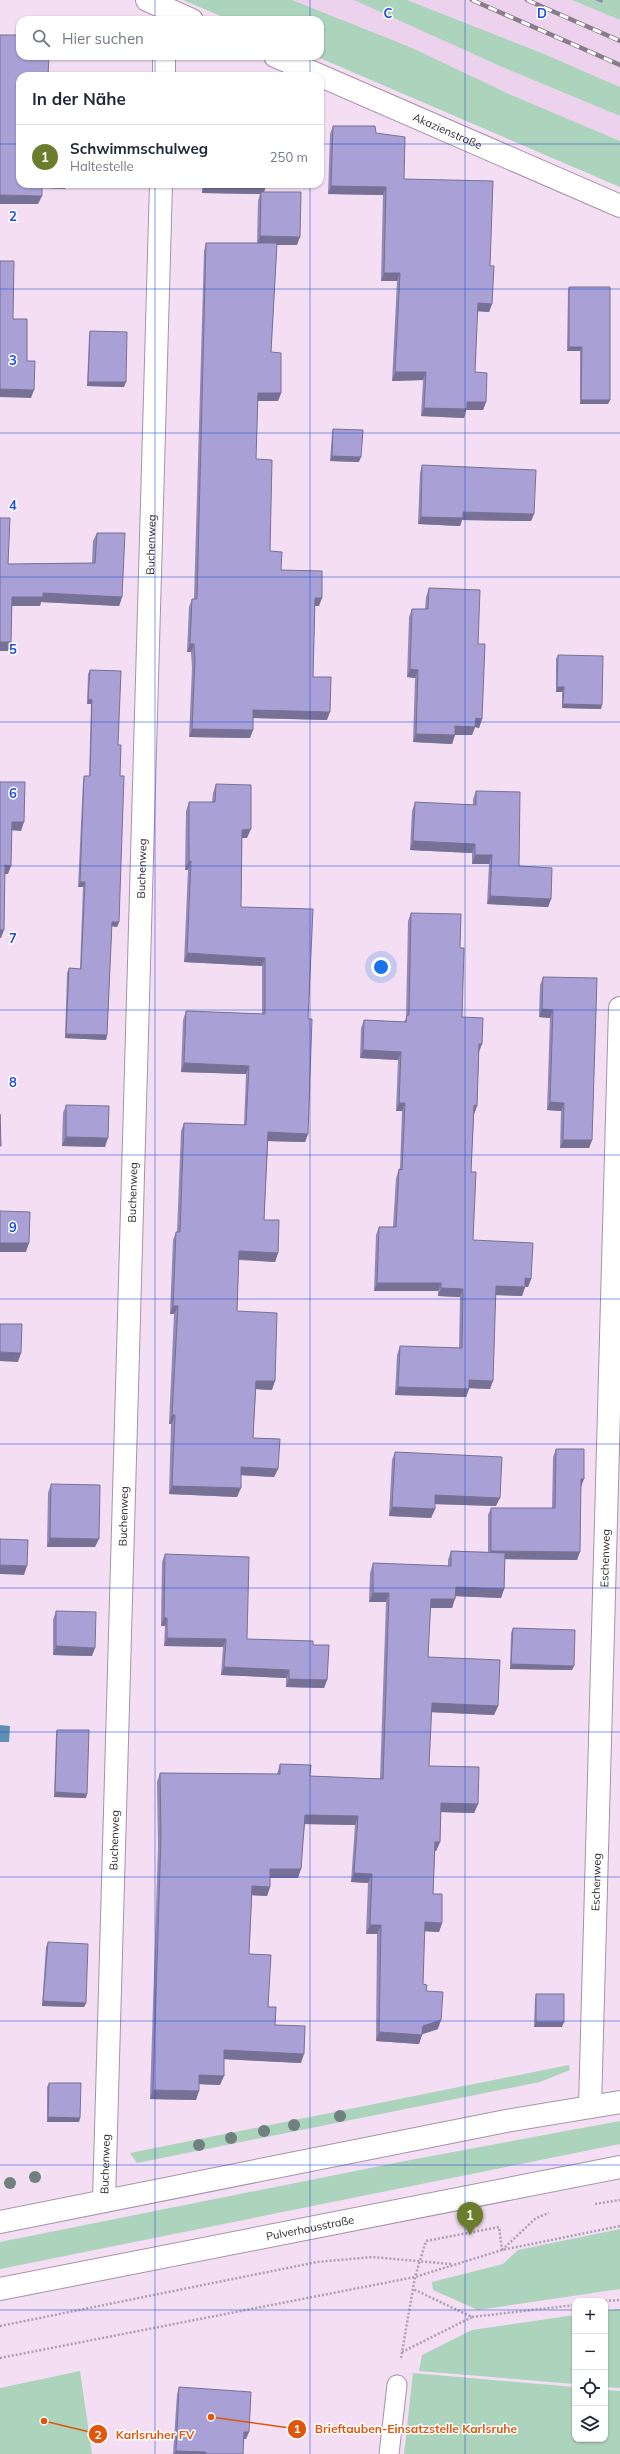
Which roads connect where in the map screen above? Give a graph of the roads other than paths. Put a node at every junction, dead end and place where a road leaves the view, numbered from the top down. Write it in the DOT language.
graph roads {
  1 [pos="147,0"];
  2 [pos="177,16"];
  3 [pos="164,60"];
  4 [pos="284,60"];
  5 [pos="164,72"];
  6 [pos="312,72"];
  7 [pos="324,77"];
  8 [pos="161,188"];
  9 [pos="620,206"];
  10 [pos="620,1008"];
  11 [pos="620,2102"];
  12 [pos="590,2107"];
  13 [pos="620,2167"];
  14 [pos="104,2201"];
  15 [pos="0,2222"];
  16 [pos="0,2289"];
  17 [pos="397,2384"];
  18 [pos="389,2454"];
  1 -- 2 [label="street"];
  3 -- 5 [label="street"];
  4 -- 6 [label="street, Akazienstraße"];
  7 -- 9 [label="street, Akazienstraße"];
  8 -- 14 [label="street, Buchenweg"];
  10 -- 12 [label="street, Eschenweg"];
  11 -- 12 [label="street"];
  12 -- 14 [label="street"];
  13 -- 16 [label="street, Pulverhausstraße"];
  14 -- 15 [label="street"];
  17 -- 18 [label="lane"];
}
